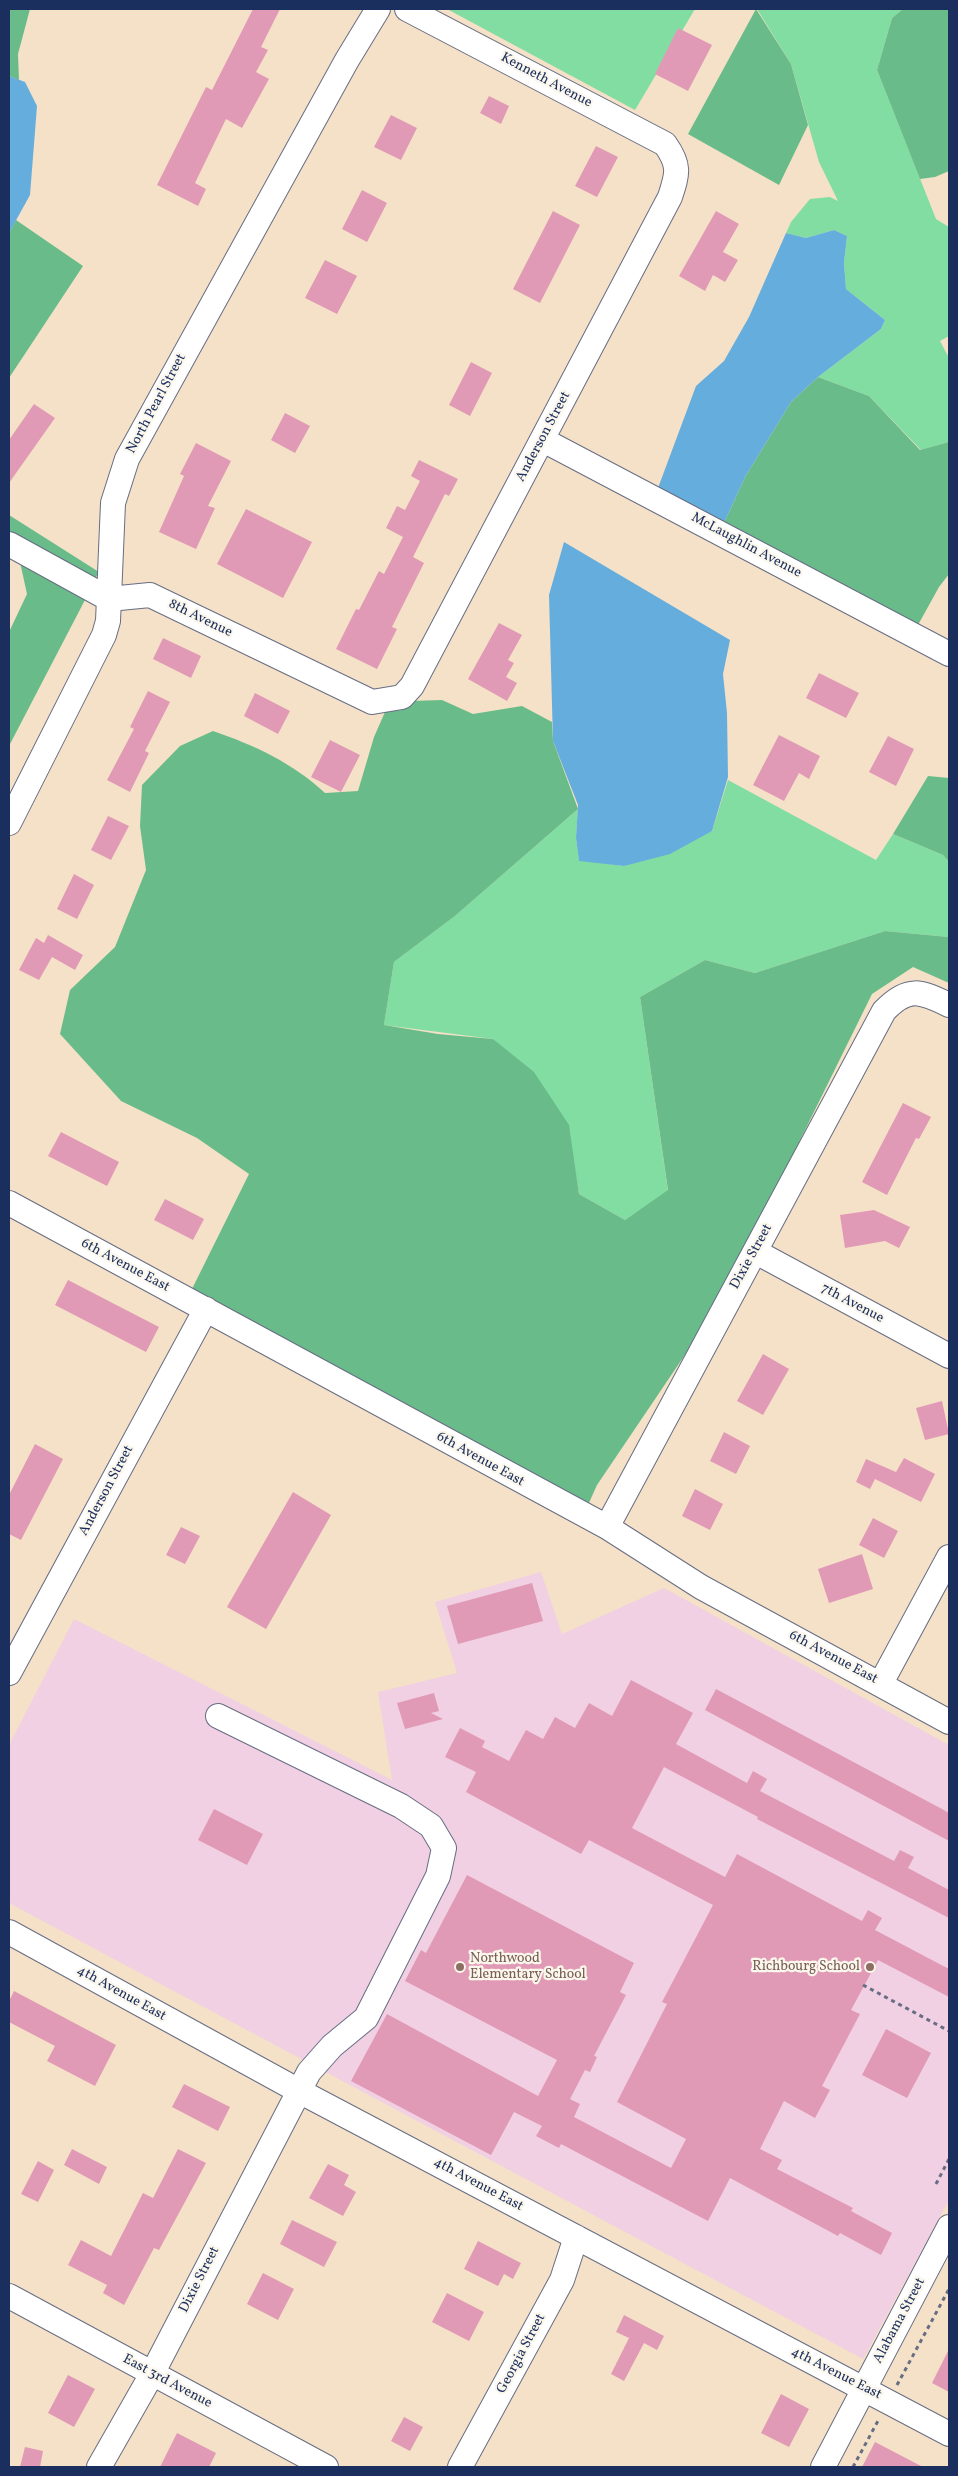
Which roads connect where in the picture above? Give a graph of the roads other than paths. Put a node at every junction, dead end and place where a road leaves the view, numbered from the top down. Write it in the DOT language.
graph roads {
  1 [pos="378,9"];
  2 [pos="407,9"];
  3 [pos="676,163"];
  4 [pos="543,440"];
  5 [pos="9,544"];
  6 [pos="109,599"];
  7 [pos="949,654"];
  8 [pos="393,700"];
  9 [pos="9,823"];
  10 [pos="949,1004"];
  11 [pos="9,1203"];
  12 [pos="756,1252"];
  13 [pos="206,1310"];
  14 [pos="949,1356"];
  15 [pos="607,1528"];
  16 [pos="949,1557"];
  17 [pos="9,1673"];
  18 [pos="881,1683"];
  19 [pos="218,1716"];
  20 [pos="949,1722"];
  21 [pos="9,1932"];
  22 [pos="299,2091"];
  23 [pos="949,2227"];
  24 [pos="576,2237"];
  25 [pos="9,2296"];
  26 [pos="152,2374"];
  27 [pos="865,2388"];
  28 [pos="949,2434"];
  29 [pos="99,2467"];
  30 [pos="326,2467"];
  31 [pos="460,2467"];
  32 [pos="823,2467"];
  1 -- 6 [label="street, North Pearl Street"];
  2 -- 3 [label="street, Kenneth Avenue"];
  3 -- 4 [label="street, Anderson Street"];
  4 -- 7 [label="street, McLaughlin Avenue"];
  4 -- 8 [label="street, Anderson Street"];
  5 -- 6 [label="street"];
  6 -- 8 [label="street, 8th Avenue"];
  6 -- 9 [label="street, North Pearl Street"];
  10 -- 12 [label="street, Dixie Street"];
  11 -- 13 [label="street, 6th Avenue East"];
  12 -- 14 [label="street, 7th Avenue"];
  12 -- 15 [label="street, Dixie Street"];
  13 -- 15 [label="street, 6th Avenue East"];
  13 -- 17 [label="street, Anderson Street"];
  15 -- 18 [label="street, 6th Avenue East"];
  16 -- 18 [label="street"];
  18 -- 20 [label="street, 6th Avenue East"];
  19 -- 22 [label="street, Dixie Street"];
  21 -- 22 [label="street, 4th Avenue East"];
  22 -- 24 [label="street, 4th Avenue East"];
  22 -- 26 [label="street, Dixie Street"];
  23 -- 27 [label="street, Alabama Street"];
  24 -- 27 [label="street, 4th Avenue East"];
  24 -- 31 [label="street, Georgia Street"];
  25 -- 26 [label="street, East 3rd Avenue"];
  26 -- 29 [label="street, Dixie Street"];
  26 -- 30 [label="street, East 3rd Avenue"];
  27 -- 28 [label="street, 4th Avenue East"];
  27 -- 32 [label="street, Alabama Street"];
}
